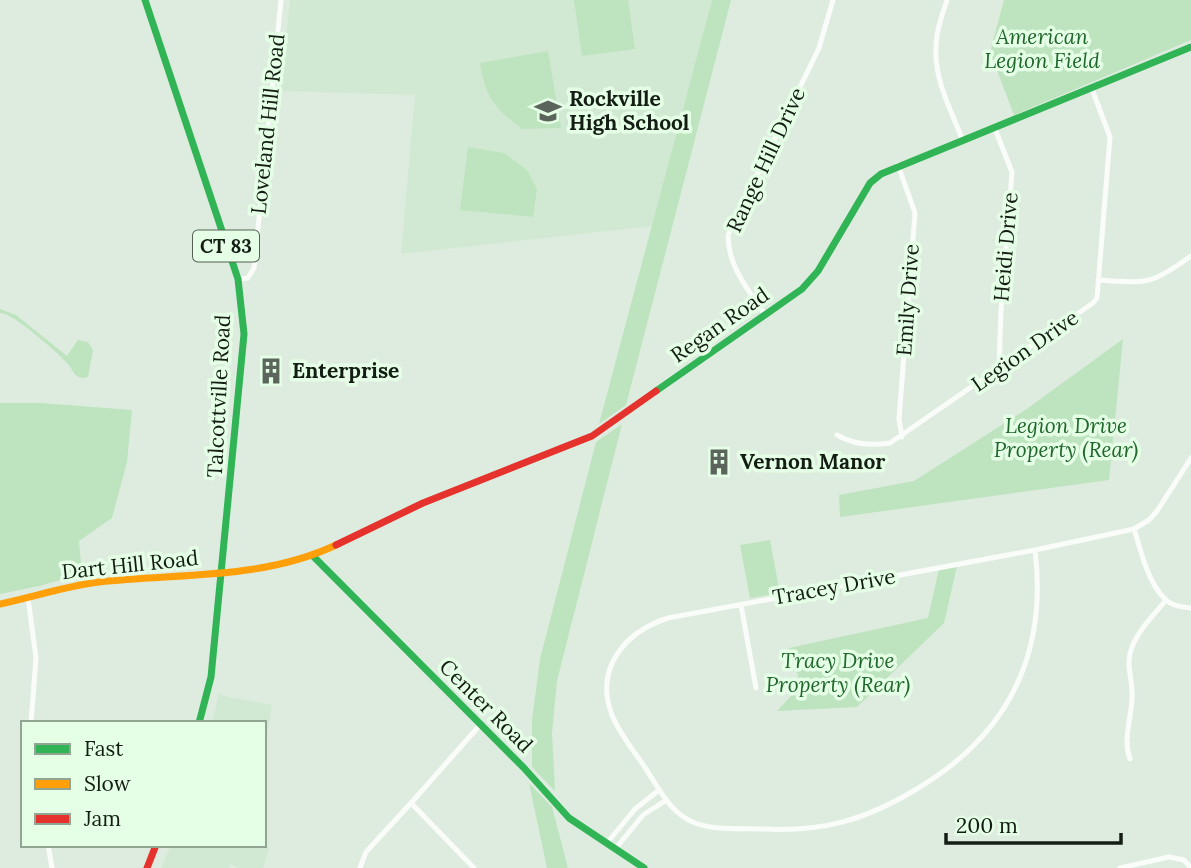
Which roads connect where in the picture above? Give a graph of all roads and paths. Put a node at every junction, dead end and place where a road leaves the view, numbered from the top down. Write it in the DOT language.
graph roads {
  1 [pos="145,0"];
  2 [pos="281,0"];
  3 [pos="833,0"];
  4 [pos="947,0"];
  5 [pos="1191,47"];
  6 [pos="1092,89"];
  7 [pos="995,129"];
  8 [pos="963,141"];
  9 [pos="898,165"];
  10 [pos="1191,256"];
  11 [pos="238,279"];
  12 [pos="1098,280"];
  13 [pos="765,315"];
  14 [pos="999,368"];
  15 [pos="837,435"];
  16 [pos="902,437"];
  17 [pos="1191,458"];
  18 [pos="1134,529"];
  19 [pos="1035,550"];
  20 [pos="313,556"];
  21 [pos="223,573"];
  22 [pos="28,598"];
  23 [pos="1166,600"];
  24 [pos="0,604"];
  25 [pos="741,604"];
  26 [pos="1191,608"];
  27 [pos="756,688"];
  28 [pos="31,721"];
  29 [pos="200,721"];
  30 [pos="480,725"];
  31 [pos="1130,759"];
  32 [pos="659,790"];
  33 [pos="665,801"];
  34 [pos="411,803"];
  35 [pos="607,843"];
  36 [pos="48,847"];
  37 [pos="155,847"];
  38 [pos="616,848"];
  39 [pos="52,868"];
  40 [pos="147,868"];
  41 [pos="360,868"];
  42 [pos="474,868"];
  43 [pos="644,868"];
  44 [pos="1120,868"];
  45 [pos="1191,868"];
  1 -- 11 [label="street, Talcottville Road / CT 83"];
  2 -- 11 [label="street, Loveland Hill Road"];
  3 -- 13 [label="street, Range Hill Drive"];
  4 -- 8 [label="street"];
  5 -- 6 [label="street, Regan Road"];
  6 -- 7 [label="street, Regan Road"];
  6 -- 12 [label="street, Legion Drive"];
  7 -- 8 [label="street, Regan Road"];
  7 -- 14 [label="street, Heidi Drive"];
  8 -- 9 [label="street, Regan Road"];
  9 -- 13 [label="street, Regan Road"];
  9 -- 16 [label="street, Emily Drive"];
  10 -- 12 [label="street"];
  11 -- 21 [label="street, Talcottville Road / CT 83"];
  12 -- 14 [label="street, Legion Drive"];
  13 -- 20 [label="street, Regan Road"];
  14 -- 16 [label="street, Legion Drive"];
  15 -- 16 [label="street, Legion Drive"];
  17 -- 18 [label="street, Tracey Drive"];
  18 -- 19 [label="street, Tracey Drive"];
  18 -- 23 [label="street"];
  19 -- 25 [label="street, Tracey Drive"];
  19 -- 33 [label="street"];
  20 -- 21 [label="street, Regan Road"];
  20 -- 30 [label="street, Center Road"];
  21 -- 22 [label="street, Dart Hill Road"];
  21 -- 29 [label="street, Talcottville Road / CT 83"];
  22 -- 24 [label="street, Dart Hill Road"];
  22 -- 28 [label="street"];
  23 -- 26 [label="street"];
  23 -- 31 [label="street"];
  25 -- 27 [label="street"];
  25 -- 32 [label="street, Tracey Drive"];
  30 -- 34 [label="street"];
  30 -- 35 [label="street, Center Road"];
  32 -- 33 [label="street, Tracey Drive"];
  32 -- 35 [label="street"];
  33 -- 38 [label="street"];
  34 -- 41 [label="street"];
  34 -- 42 [label="street"];
  35 -- 38 [label="street, Center Road"];
  36 -- 39 [label="street"];
  37 -- 40 [label="street"];
  38 -- 43 [label="street, Center Road"];
  44 -- 45 [label="street"];
}
